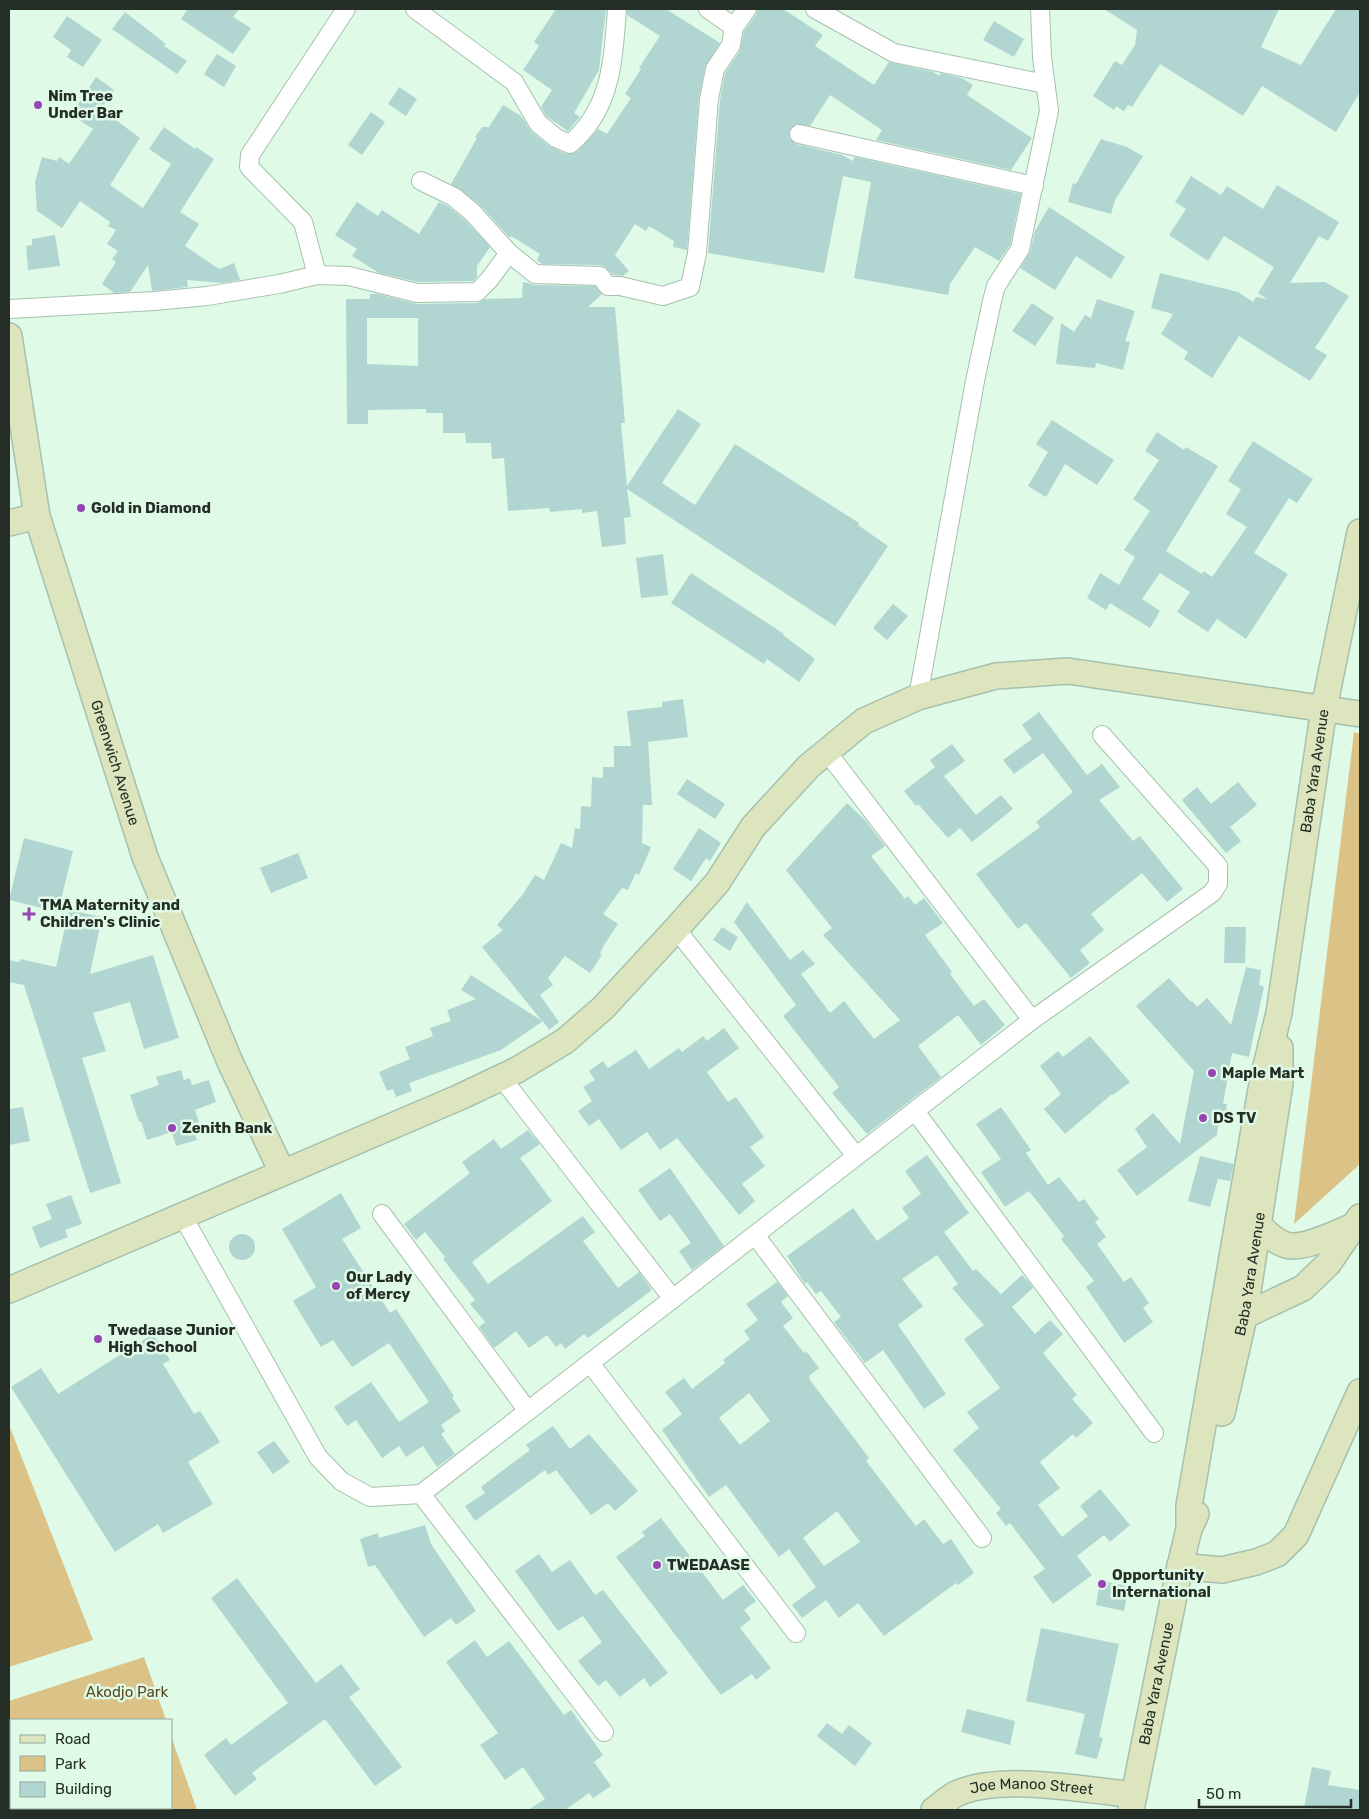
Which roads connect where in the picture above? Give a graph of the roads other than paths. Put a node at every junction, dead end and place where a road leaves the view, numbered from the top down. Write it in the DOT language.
graph roads {
  1 [pos="346,9"];
  2 [pos="415,9"];
  3 [pos="617,9"];
  4 [pos="708,9"];
  5 [pos="747,9"];
  6 [pos="815,9"];
  7 [pos="1040,9"];
  8 [pos="734,27"];
  9 [pos="1045,84"];
  10 [pos="799,134"];
  11 [pos="421,181"];
  12 [pos="1034,186"];
  13 [pos="508,253"];
  14 [pos="317,275"];
  15 [pos="9,309"];
  16 [pos="9,336"];
  17 [pos="37,516"];
  18 [pos="9,523"];
  19 [pos="1360,532"];
  20 [pos="918,697"];
  21 [pos="1324,708"];
  22 [pos="1360,714"];
  23 [pos="1102,735"];
  24 [pos="827,752"];
  25 [pos="676,929"];
  26 [pos="1279,1013"];
  27 [pos="1032,1020"];
  28 [pos="502,1077"];
  29 [pos="915,1111"];
  30 [pos="856,1156"];
  31 [pos="282,1172"];
  32 [pos="382,1214"];
  33 [pos="182,1215"];
  34 [pos="1356,1221"];
  35 [pos="1258,1225"];
  36 [pos="755,1235"];
  37 [pos="9,1290"];
  38 [pos="673,1299"];
  39 [pos="1233,1321"];
  40 [pos="590,1363"];
  41 [pos="1360,1392"];
  42 [pos="528,1411"];
  43 [pos="1154,1434"];
  44 [pos="421,1494"];
  45 [pos="982,1538"];
  46 [pos="1180,1566"];
  47 [pos="796,1633"];
  48 [pos="604,1732"];
  49 [pos="1133,1803"];
  50 [pos="934,1810"];
  1 -- 14 [label="street"];
  2 -- 3 [label="street"];
  4 -- 8 [label="street"];
  5 -- 8 [label="street"];
  6 -- 9 [label="street"];
  7 -- 9 [label="street"];
  8 -- 13 [label="street"];
  9 -- 12 [label="street"];
  10 -- 12 [label="street"];
  11 -- 13 [label="street"];
  12 -- 20 [label="street"];
  13 -- 14 [label="street"];
  14 -- 15 [label="street"];
  16 -- 17 [label="street, Greenwich Avenue"];
  17 -- 18 [label="street"];
  17 -- 31 [label="street, Greenwich Avenue"];
  19 -- 21 [label="street, Baba Yara Avenue"];
  20 -- 21 [label="street"];
  20 -- 24 [label="street"];
  21 -- 22 [label="street"];
  21 -- 26 [label="street, Baba Yara Avenue"];
  23 -- 27 [label="street"];
  24 -- 25 [label="street"];
  24 -- 27 [label="street"];
  25 -- 28 [label="street"];
  25 -- 30 [label="street"];
  26 -- 35 [label="street, Baba Yara Avenue"];
  26 -- 39 [label="street, Baba Yara Avenue"];
  27 -- 29 [label="street"];
  28 -- 31 [label="street"];
  28 -- 38 [label="street"];
  29 -- 30 [label="street"];
  29 -- 43 [label="street"];
  30 -- 36 [label="street"];
  31 -- 33 [label="street"];
  32 -- 42 [label="street"];
  33 -- 37 [label="street"];
  33 -- 44 [label="street"];
  34 -- 35 [label="street"];
  34 -- 39 [label="street"];
  35 -- 39 [label="street, Baba Yara Avenue"];
  36 -- 38 [label="street"];
  36 -- 45 [label="street"];
  38 -- 40 [label="street"];
  39 -- 46 [label="street, Baba Yara Avenue"];
  40 -- 42 [label="street"];
  40 -- 47 [label="street"];
  41 -- 46 [label="street"];
  42 -- 44 [label="street"];
  44 -- 48 [label="street"];
  46 -- 49 [label="street, Baba Yara Avenue"];
  49 -- 50 [label="street, Joe Manoo Street"];
}
